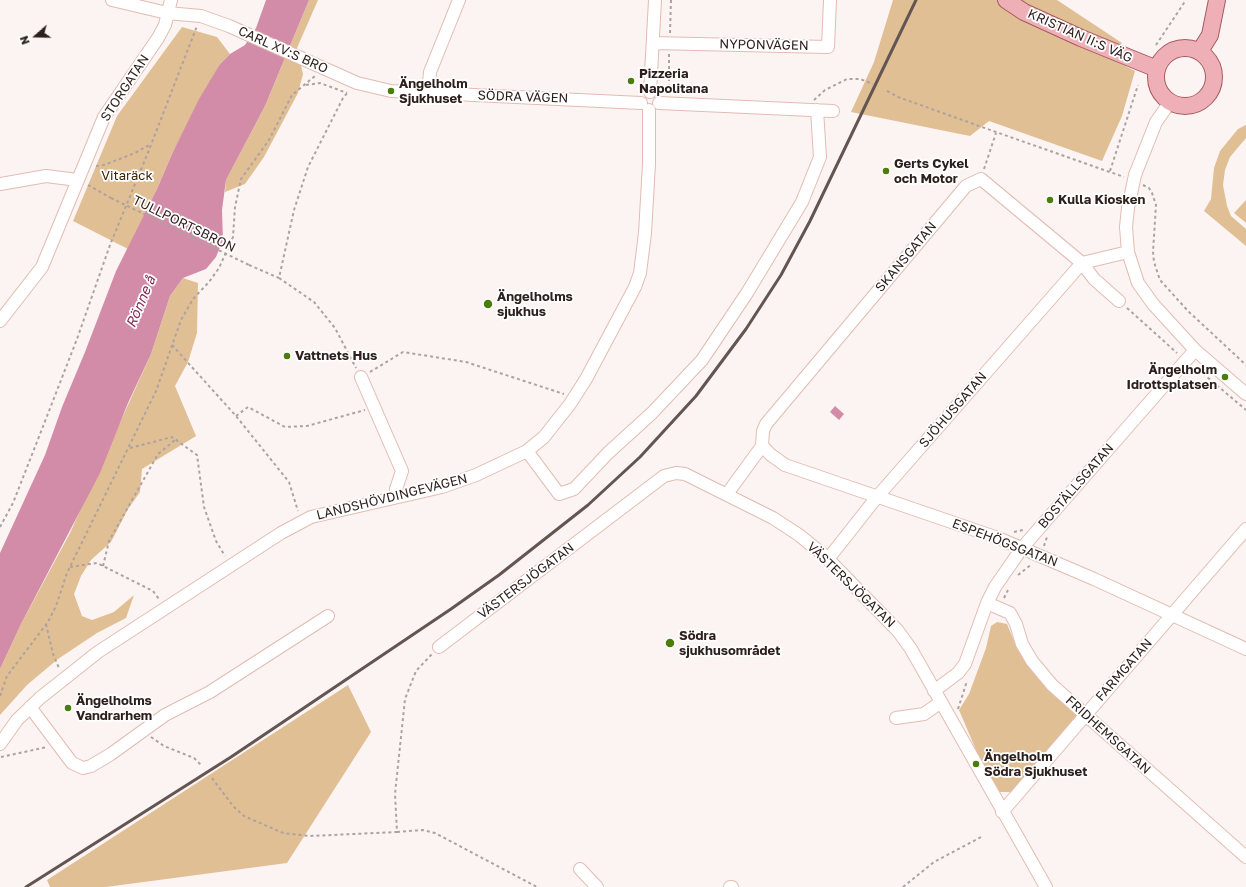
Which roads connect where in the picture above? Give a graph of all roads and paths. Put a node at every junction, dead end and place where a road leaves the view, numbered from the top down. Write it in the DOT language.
graph roads {
  1 [pos="112,0"];
  2 [pos="171,0"];
  3 [pos="459,0"];
  4 [pos="655,0"];
  5 [pos="830,0"];
  6 [pos="1006,0"];
  7 [pos="1186,0"];
  8 [pos="1217,0"];
  9 [pos="167,13"];
  10 [pos="201,16"];
  11 [pos="653,43"];
  12 [pos="1156,45"];
  13 [pos="1200,51"];
  14 [pos="1157,69"];
  15 [pos="316,74"];
  16 [pos="336,74"];
  17 [pos="357,82"];
  18 [pos="873,84"];
  19 [pos="305,85"];
  20 [pos="1138,85"];
  21 [pos="887,91"];
  22 [pos="347,93"];
  23 [pos="428,93"];
  24 [pos="1170,102"];
  25 [pos="650,105"];
  26 [pos="812,110"];
  27 [pos="833,111"];
  28 [pos="996,132"];
  29 [pos="152,144"];
  30 [pos="83,166"];
  31 [pos="1110,171"];
  32 [pos="1124,176"];
  33 [pos="981,179"];
  34 [pos="78,180"];
  35 [pos="0,184"];
  36 [pos="1142,184"];
  37 [pos="1128,252"];
  38 [pos="1082,263"];
  39 [pos="279,278"];
  40 [pos="1119,301"];
  41 [pos="0,321"];
  42 [pos="172,345"];
  43 [pos="1195,350"];
  44 [pos="1185,360"];
  45 [pos="1246,366"];
  46 [pos="1200,371"];
  47 [pos="1187,376"];
  48 [pos="361,377"];
  49 [pos="1246,394"];
  50 [pos="566,395"];
  51 [pos="373,407"];
  52 [pos="1246,410"];
  53 [pos="236,416"];
  54 [pos="175,440"];
  55 [pos="762,446"];
  56 [pos="130,448"];
  57 [pos="527,451"];
  58 [pos="727,494"];
  59 [pos="397,497"];
  60 [pos="878,497"];
  61 [pos="304,511"];
  62 [pos="0,527"];
  63 [pos="1246,529"];
  64 [pos="1048,536"];
  65 [pos="1022,548"];
  66 [pos="1040,555"];
  67 [pos="828,559"];
  68 [pos="231,565"];
  69 [pos="103,566"];
  70 [pos="70,567"];
  71 [pos="1014,580"];
  72 [pos="1009,586"];
  73 [pos="987,603"];
  74 [pos="165,607"];
  75 [pos="999,608"];
  76 [pos="1172,615"];
  77 [pos="328,616"];
  78 [pos="46,624"];
  79 [pos="439,648"];
  80 [pos="1246,649"];
  81 [pos="66,664"];
  82 [pos="59,668"];
  83 [pos="55,671"];
  84 [pos="970,674"];
  85 [pos="934,690"];
  86 [pos="0,696"];
  87 [pos="941,702"];
  88 [pos="30,707"];
  89 [pos="957,712"];
  90 [pos="1085,715"];
  91 [pos="896,718"];
  92 [pos="140,733"];
  93 [pos="57,743"];
  94 [pos="0,744"];
  95 [pos="0,759"];
  96 [pos="202,766"];
  97 [pos="212,778"];
  98 [pos="1002,812"];
  99 [pos="397,832"];
  100 [pos="983,836"];
  101 [pos="1246,857"];
  102 [pos="580,869"];
  103 [pos="537,887"];
  104 [pos="597,887"];
  105 [pos="904,887"];
  106 [pos="1046,887"];
  1 -- 9 [label="street, CARL XV:S BRO"];
  2 -- 9 [label="street, STORGATAN"];
  3 -- 23 [label="street"];
  4 -- 11 [label="street"];
  5 -- 11 [label="street, NYPONVÄGEN"];
  6 -- 14 [label="main road, KRISTIAN II:S VÄG"];
  7 -- 12 [label="path"];
  8 -- 13 [label="main road"];
  9 -- 10 [label="street, CARL XV:S BRO"];
  9 -- 30 [label="street, STORGATAN"];
  10 -- 16 [label="street, CARL XV:S BRO"];
  10 -- 29 [label="path"];
  11 -- 25 [label="street"];
  13 -- 14 [label="main road"];
  13 -- 24 [label="main road"];
  14 -- 24 [label="main road"];
  15 -- 19 [label="path"];
  16 -- 17 [label="street, SÖDRA VÄGEN"];
  17 -- 22 [label="path"];
  17 -- 23 [label="street, SÖDRA VÄGEN"];
  18 -- 26 [label="path"];
  19 -- 22 [label="path"];
  19 -- 42 [label="path"];
  20 -- 31 [label="path"];
  21 -- 28 [label="path"];
  22 -- 39 [label="path"];
  23 -- 25 [label="street, SÖDRA VÄGEN"];
  24 -- 37 [label="street"];
  25 -- 26 [label="street, SÖDRA VÄGEN"];
  25 -- 57 [label="street, LANDSHÖVDINGEVÄGEN"];
  26 -- 27 [label="street, SÖDRA VÄGEN"];
  26 -- 57 [label="street"];
  28 -- 31 [label="path"];
  28 -- 33 [label="path"];
  29 -- 30 [label="path"];
  29 -- 62 [label="path"];
  30 -- 34 [label="street, STORGATAN"];
  31 -- 32 [label="path"];
  33 -- 38 [label="street"];
  33 -- 55 [label="street, SKANSGATAN"];
  34 -- 35 [label="street"];
  34 -- 39 [label="path, TULLPORTSBRON, bridge"];
  34 -- 41 [label="street, STORGATAN"];
  36 -- 45 [label="path"];
  37 -- 38 [label="street"];
  37 -- 43 [label="street"];
  38 -- 40 [label="street"];
  38 -- 60 [label="street, SJÖHUSGATAN"];
  39 -- 48 [label="path, TULLPORTSBRON"];
  40 -- 44 [label="path"];
  42 -- 53 [label="path"];
  42 -- 56 [label="path"];
  43 -- 44 [label="street, BOSTÄLLSGATAN"];
  43 -- 49 [label="street"];
  44 -- 46 [label="path"];
  44 -- 65 [label="street, BOSTÄLLSGATAN"];
  46 -- 47 [label="path"];
  46 -- 52 [label="path"];
  48 -- 50 [label="path"];
  48 -- 51 [label="street"];
  51 -- 53 [label="path"];
  51 -- 59 [label="street"];
  53 -- 61 [label="path"];
  54 -- 56 [label="path"];
  54 -- 68 [label="path"];
  54 -- 69 [label="path"];
  55 -- 58 [label="street"];
  55 -- 60 [label="street, ESPEHÖGSGATAN"];
  56 -- 70 [label="path"];
  57 -- 59 [label="street, LANDSHÖVDINGEVÄGEN"];
  58 -- 67 [label="street, VÄSTERSJÖGATAN"];
  58 -- 79 [label="street, VÄSTERSJÖGATAN"];
  59 -- 68 [label="street, LANDSHÖVDINGEVÄGEN"];
  60 -- 65 [label="street, ESPEHÖGSGATAN"];
  60 -- 67 [label="street, SJÖHUSGATAN"];
  63 -- 76 [label="street, FARMGATAN"];
  64 -- 66 [label="path"];
  65 -- 66 [label="street, ESPEHÖGSGATAN"];
  65 -- 73 [label="street, BOSTÄLLSGATAN"];
  66 -- 71 [label="path"];
  66 -- 76 [label="street, ESPEHÖGSGATAN"];
  67 -- 85 [label="street, VÄSTERSJÖGATAN"];
  68 -- 74 [label="street, LANDSHÖVDINGEVÄGEN"];
  69 -- 70 [label="path"];
  69 -- 74 [label="path"];
  70 -- 78 [label="path"];
  72 -- 75 [label="path"];
  73 -- 75 [label="street, FRIDHEMSGATAN"];
  73 -- 85 [label="street, BOSTÄLLSGATAN"];
  74 -- 88 [label="street, LANDSHÖVDINGEVÄGEN"];
  75 -- 90 [label="street, FRIDHEMSGATAN"];
  76 -- 80 [label="street, ESPEHÖGSGATAN"];
  76 -- 90 [label="street, FARMGATAN"];
  77 -- 92 [label="street"];
  78 -- 82 [label="path"];
  78 -- 86 [label="path"];
  79 -- 99 [label="path"];
  81 -- 82 [label="path"];
  82 -- 83 [label="path"];
  84 -- 89 [label="path"];
  85 -- 87 [label="street, VÄSTERSJÖGATAN"];
  87 -- 91 [label="street"];
  87 -- 98 [label="street, VÄSTERSJÖGATAN"];
  88 -- 93 [label="street"];
  88 -- 94 [label="street, LANDSHÖVDINGEVÄGEN"];
  90 -- 98 [label="street, FARMGATAN"];
  90 -- 101 [label="street, FRIDHEMSGATAN"];
  92 -- 93 [label="street"];
  92 -- 96 [label="path"];
  93 -- 95 [label="path"];
  97 -- 99 [label="path"];
  98 -- 106 [label="street, VÄSTERSJÖGATAN"];
  99 -- 103 [label="path"];
  100 -- 105 [label="path"];
  102 -- 104 [label="street"];
}
